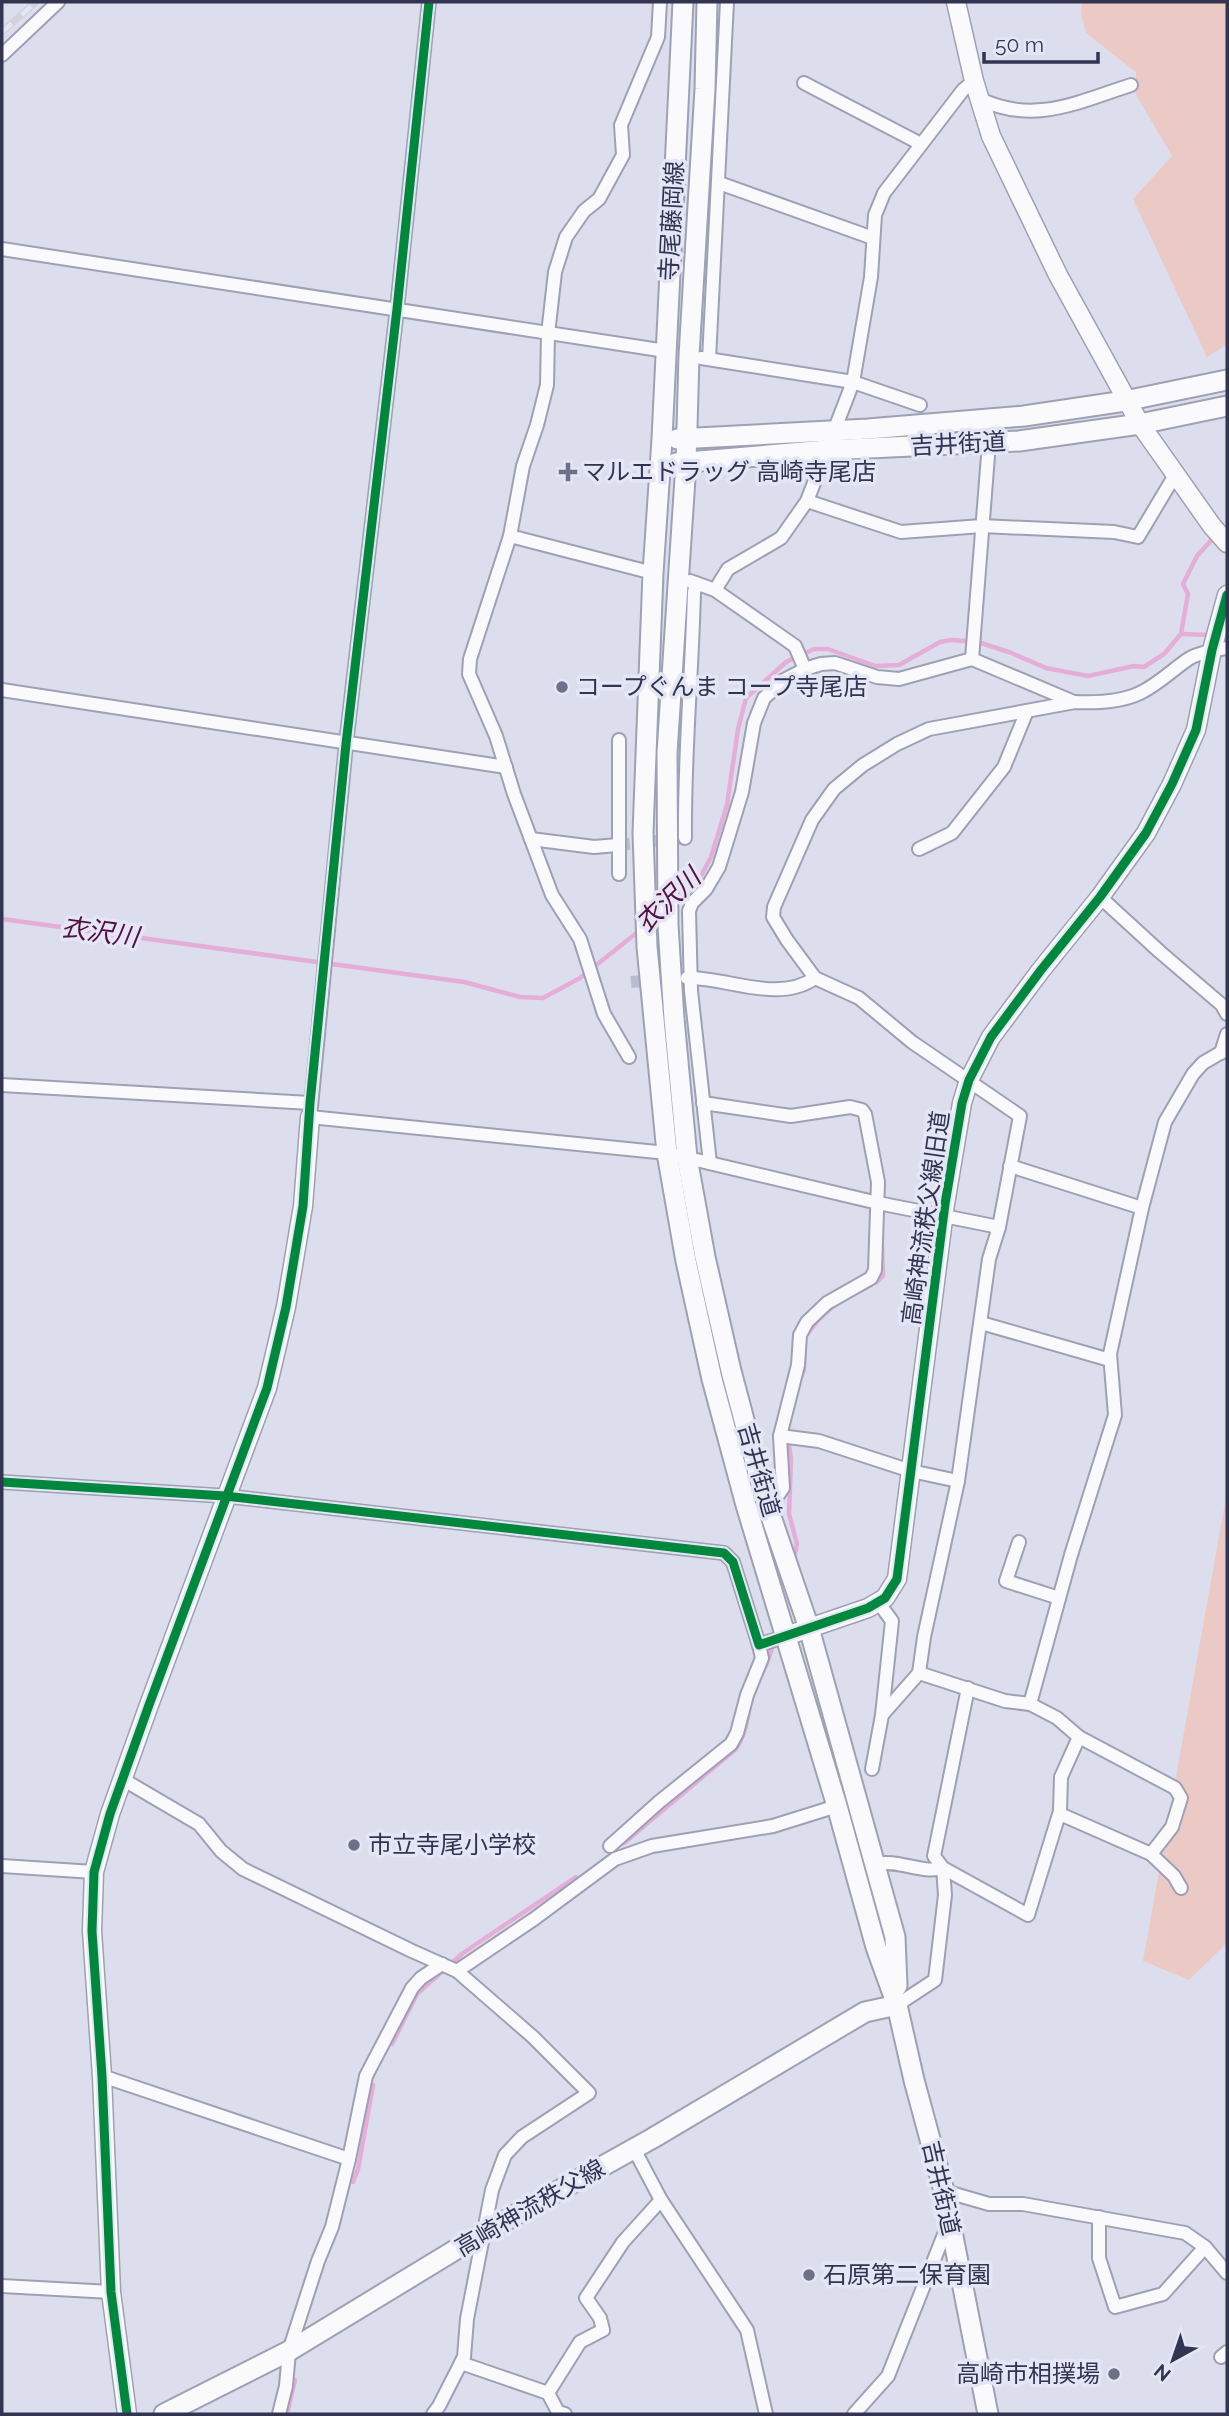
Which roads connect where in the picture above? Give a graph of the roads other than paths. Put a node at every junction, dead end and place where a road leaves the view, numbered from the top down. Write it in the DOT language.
graph roads {
  1 [pos="58,2"];
  2 [pos="429,2"];
  3 [pos="660,2"];
  4 [pos="683,2"];
  5 [pos="707,2"];
  6 [pos="727,2"];
  7 [pos="956,2"];
  8 [pos="2,55"];
  9 [pos="974,81"];
  10 [pos="804,83"];
  11 [pos="1131,85"];
  12 [pos="980,99"];
  13 [pos="921,144"];
  14 [pos="719,183"];
  15 [pos="873,238"];
  16 [pos="2,249"];
  17 [pos="397,309"];
  18 [pos="548,334"];
  19 [pos="666,351"];
  20 [pos="689,356"];
  21 [pos="709,359"];
  22 [pos="1227,380"];
  23 [pos="853,382"];
  24 [pos="1125,401"];
  25 [pos="919,405"];
  26 [pos="1227,406"];
  27 [pos="1140,425"];
  28 [pos="834,431"];
  29 [pos="662,439"];
  30 [pos="688,439"];
  31 [pos="989,443"];
  32 [pos="827,450"];
  33 [pos="686,463"];
  34 [pos="660,464"];
  35 [pos="1175,475"];
  36 [pos="807,502"];
  37 [pos="982,526"];
  38 [pos="510,536"];
  39 [pos="1226,542"];
  40 [pos="653,573"];
  41 [pos="688,581"];
  42 [pos="715,590"];
  43 [pos="1227,596"];
  44 [pos="1219,649"];
  45 [pos="972,659"];
  46 [pos="805,668"];
  47 [pos="2,690"];
  48 [pos="1075,702"];
  49 [pos="1027,711"];
  50 [pos="620,740"];
  51 [pos="346,744"];
  52 [pos="506,767"];
  53 [pos="685,838"];
  54 [pos="531,839"];
  55 [pos="618,845"];
  56 [pos="919,849"];
  57 [pos="620,874"];
  58 [pos="1100,897"];
  59 [pos="689,978"];
  60 [pos="815,978"];
  61 [pos="1227,1014"];
  62 [pos="1227,1034"];
  63 [pos="1224,1051"];
  64 [pos="629,1057"];
  65 [pos="969,1080"];
  66 [pos="2,1085"];
  67 [pos="703,1103"];
  68 [pos="310,1110"];
  69 [pos="667,1153"];
  70 [pos="687,1158"];
  71 [pos="710,1163"];
  72 [pos="1010,1166"];
  73 [pos="878,1203"];
  74 [pos="1142,1208"];
  75 [pos="944,1217"];
  76 [pos="999,1227"];
  77 [pos="981,1323"];
  78 [pos="1110,1360"];
  79 [pos="780,1436"];
  80 [pos="911,1471"];
  81 [pos="958,1481"];
  82 [pos="2,1482"];
  83 [pos="225,1496"];
  84 [pos="765,1499"];
  85 [pos="1019,1542"];
  86 [pos="1059,1598"];
  87 [pos="877,1602"];
  88 [pos="809,1628"];
  89 [pos="786,1636"];
  90 [pos="759,1644"];
  91 [pos="919,1673"];
  92 [pos="968,1688"];
  93 [pos="1030,1704"];
  94 [pos="882,1716"];
  95 [pos="1079,1737"];
  96 [pos="872,1769"];
  97 [pos="124,1780"];
  98 [pos="837,1806"];
  99 [pos="1060,1814"];
  100 [pos="610,1846"];
  101 [pos="1151,1854"];
  102 [pos="876,1864"];
  103 [pos="2,1866"];
  104 [pos="943,1868"];
  105 [pos="94,1872"];
  106 [pos="1181,1888"];
  107 [pos="442,1964"];
  108 [pos="457,1970"];
  109 [pos="897,2005"];
  110 [pos="102,2076"];
  111 [pos="634,2149"];
  112 [pos="349,2159"];
  113 [pos="944,2191"];
  114 [pos="661,2200"];
  115 [pos="1099,2217"];
  116 [pos="950,2221"];
  117 [pos="483,2233"];
  118 [pos="1205,2248"];
  119 [pos="1227,2273"];
  120 [pos="2,2286"];
  121 [pos="111,2292"];
  122 [pos="289,2351"];
  123 [pos="461,2363"];
  124 [pos="548,2393"];
  125 [pos="127,2414"];
  126 [pos="164,2414"];
  127 [pos="279,2414"];
  128 [pos="433,2414"];
  129 [pos="565,2414"];
  130 [pos="766,2414"];
  131 [pos="854,2414"];
  132 [pos="988,2414"];
  1 -- 8 [label="street"];
  2 -- 17 [label="street"];
  3 -- 18 [label="street"];
  4 -- 19 [label="main road, 寺尾藤岡線"];
  5 -- 20 [label="main road, 寺尾藤岡線"];
  6 -- 14 [label="street"];
  7 -- 9 [label="street"];
  9 -- 12 [label="street"];
  9 -- 13 [label="street"];
  10 -- 13 [label="street"];
  11 -- 12 [label="street"];
  12 -- 24 [label="street"];
  13 -- 15 [label="street"];
  14 -- 15 [label="street"];
  14 -- 21 [label="street"];
  15 -- 23 [label="street"];
  16 -- 17 [label="street"];
  17 -- 18 [label="street"];
  17 -- 51 [label="street"];
  18 -- 19 [label="street"];
  18 -- 38 [label="street"];
  19 -- 29 [label="main road, 寺尾藤岡線"];
  20 -- 21 [label="street"];
  20 -- 30 [label="main road, 寺尾藤岡線"];
  21 -- 23 [label="street"];
  22 -- 24 [label="main road, 吉井街道"];
  23 -- 25 [label="street"];
  23 -- 28 [label="street"];
  24 -- 27 [label="street"];
  24 -- 28 [label="main road, 吉井街道"];
  26 -- 27 [label="main road, 吉井街道"];
  27 -- 31 [label="main road, 吉井街道"];
  27 -- 35 [label="street"];
  28 -- 30 [label="main road, 吉井街道"];
  28 -- 32 [label="street"];
  29 -- 30 [label="main road, 吉井街道"];
  29 -- 34 [label="main road"];
  30 -- 33 [label="main road"];
  31 -- 32 [label="main road, 吉井街道"];
  31 -- 37 [label="street"];
  32 -- 33 [label="main road, 吉井街道"];
  32 -- 36 [label="street"];
  33 -- 34 [label="main road, 吉井街道"];
  33 -- 41 [label="main road"];
  34 -- 40 [label="main road"];
  35 -- 37 [label="street"];
  35 -- 39 [label="street"];
  36 -- 37 [label="street"];
  36 -- 42 [label="street"];
  37 -- 45 [label="street"];
  38 -- 40 [label="street"];
  38 -- 52 [label="street"];
  40 -- 69 [label="main road, 吉井街道"];
  41 -- 42 [label="street"];
  41 -- 53 [label="street"];
  41 -- 70 [label="main road, 吉井街道"];
  42 -- 46 [label="street"];
  43 -- 44 [label="street, 高崎神流秩父線旧道"];
  44 -- 48 [label="street"];
  44 -- 58 [label="street, 高崎神流秩父線旧道"];
  45 -- 46 [label="street"];
  45 -- 48 [label="street"];
  46 -- 59 [label="street"];
  47 -- 51 [label="street"];
  48 -- 49 [label="street"];
  49 -- 56 [label="street"];
  49 -- 60 [label="street"];
  50 -- 55 [label="street"];
  51 -- 52 [label="street"];
  51 -- 68 [label="street"];
  52 -- 54 [label="street"];
  54 -- 55 [label="street"];
  54 -- 64 [label="street"];
  55 -- 57 [label="street"];
  58 -- 61 [label="street"];
  58 -- 65 [label="street, 高崎神流秩父線旧道"];
  59 -- 60 [label="street"];
  59 -- 67 [label="street"];
  60 -- 65 [label="street"];
  62 -- 63 [label="street"];
  63 -- 74 [label="street"];
  65 -- 72 [label="street"];
  65 -- 75 [label="street, 高崎神流秩父線旧道"];
  66 -- 68 [label="street"];
  67 -- 71 [label="street"];
  67 -- 73 [label="street"];
  68 -- 69 [label="street"];
  68 -- 83 [label="street"];
  69 -- 70 [label="street"];
  69 -- 89 [label="main road, 吉井街道"];
  70 -- 71 [label="street"];
  70 -- 84 [label="main road, 吉井街道"];
  71 -- 73 [label="street"];
  72 -- 74 [label="street"];
  72 -- 76 [label="street"];
  73 -- 75 [label="street"];
  73 -- 79 [label="street"];
  74 -- 78 [label="street"];
  75 -- 76 [label="street"];
  75 -- 80 [label="street, 高崎神流秩父線旧道"];
  76 -- 77 [label="street"];
  77 -- 78 [label="street"];
  77 -- 81 [label="street"];
  78 -- 86 [label="street"];
  79 -- 80 [label="street"];
  79 -- 84 [label="street"];
  80 -- 81 [label="street"];
  80 -- 87 [label="street, 高崎神流秩父線旧道"];
  81 -- 91 [label="street"];
  82 -- 83 [label="street"];
  83 -- 90 [label="street"];
  83 -- 97 [label="street"];
  84 -- 88 [label="main road, 吉井街道"];
  85 -- 86 [label="street"];
  86 -- 93 [label="street"];
  87 -- 88 [label="street, 高崎神流秩父線旧道"];
  87 -- 94 [label="street"];
  88 -- 89 [label="street, 高崎神流秩父線旧道"];
  88 -- 102 [label="main road, 吉井街道"];
  89 -- 90 [label="street"];
  89 -- 98 [label="main road, 吉井街道"];
  90 -- 100 [label="street"];
  91 -- 92 [label="street"];
  91 -- 94 [label="street"];
  92 -- 93 [label="street"];
  92 -- 104 [label="street"];
  93 -- 95 [label="street"];
  94 -- 96 [label="street"];
  95 -- 99 [label="street"];
  95 -- 101 [label="street"];
  97 -- 105 [label="street"];
  97 -- 107 [label="street"];
  98 -- 108 [label="street"];
  98 -- 109 [label="main road, 吉井街道"];
  99 -- 101 [label="street"];
  99 -- 104 [label="street"];
  101 -- 106 [label="street"];
  102 -- 104 [label="street"];
  102 -- 109 [label="main road, 吉井街道"];
  103 -- 105 [label="street"];
  104 -- 109 [label="street"];
  105 -- 110 [label="street"];
  107 -- 108 [label="street"];
  107 -- 112 [label="street"];
  108 -- 117 [label="street"];
  109 -- 111 [label="main road, 高崎神流秩父線"];
  109 -- 113 [label="main road, 吉井街道"];
  110 -- 112 [label="street"];
  110 -- 121 [label="street"];
  111 -- 114 [label="street"];
  111 -- 117 [label="main road, 高崎神流秩父線"];
  112 -- 122 [label="street"];
  113 -- 115 [label="street"];
  113 -- 116 [label="main road, 吉井街道"];
  114 -- 124 [label="street"];
  114 -- 130 [label="street"];
  115 -- 118 [label="street"];
  115 -- 118 [label="street"];
  116 -- 131 [label="street"];
  116 -- 132 [label="main road, 吉井街道"];
  117 -- 122 [label="main road, 高崎神流秩父線"];
  117 -- 123 [label="street"];
  118 -- 119 [label="street"];
  120 -- 121 [label="street"];
  121 -- 125 [label="street"];
  122 -- 126 [label="main road, 高崎神流秩父線"];
  122 -- 127 [label="street"];
  123 -- 124 [label="street"];
  123 -- 128 [label="street"];
  124 -- 129 [label="street"];
}
